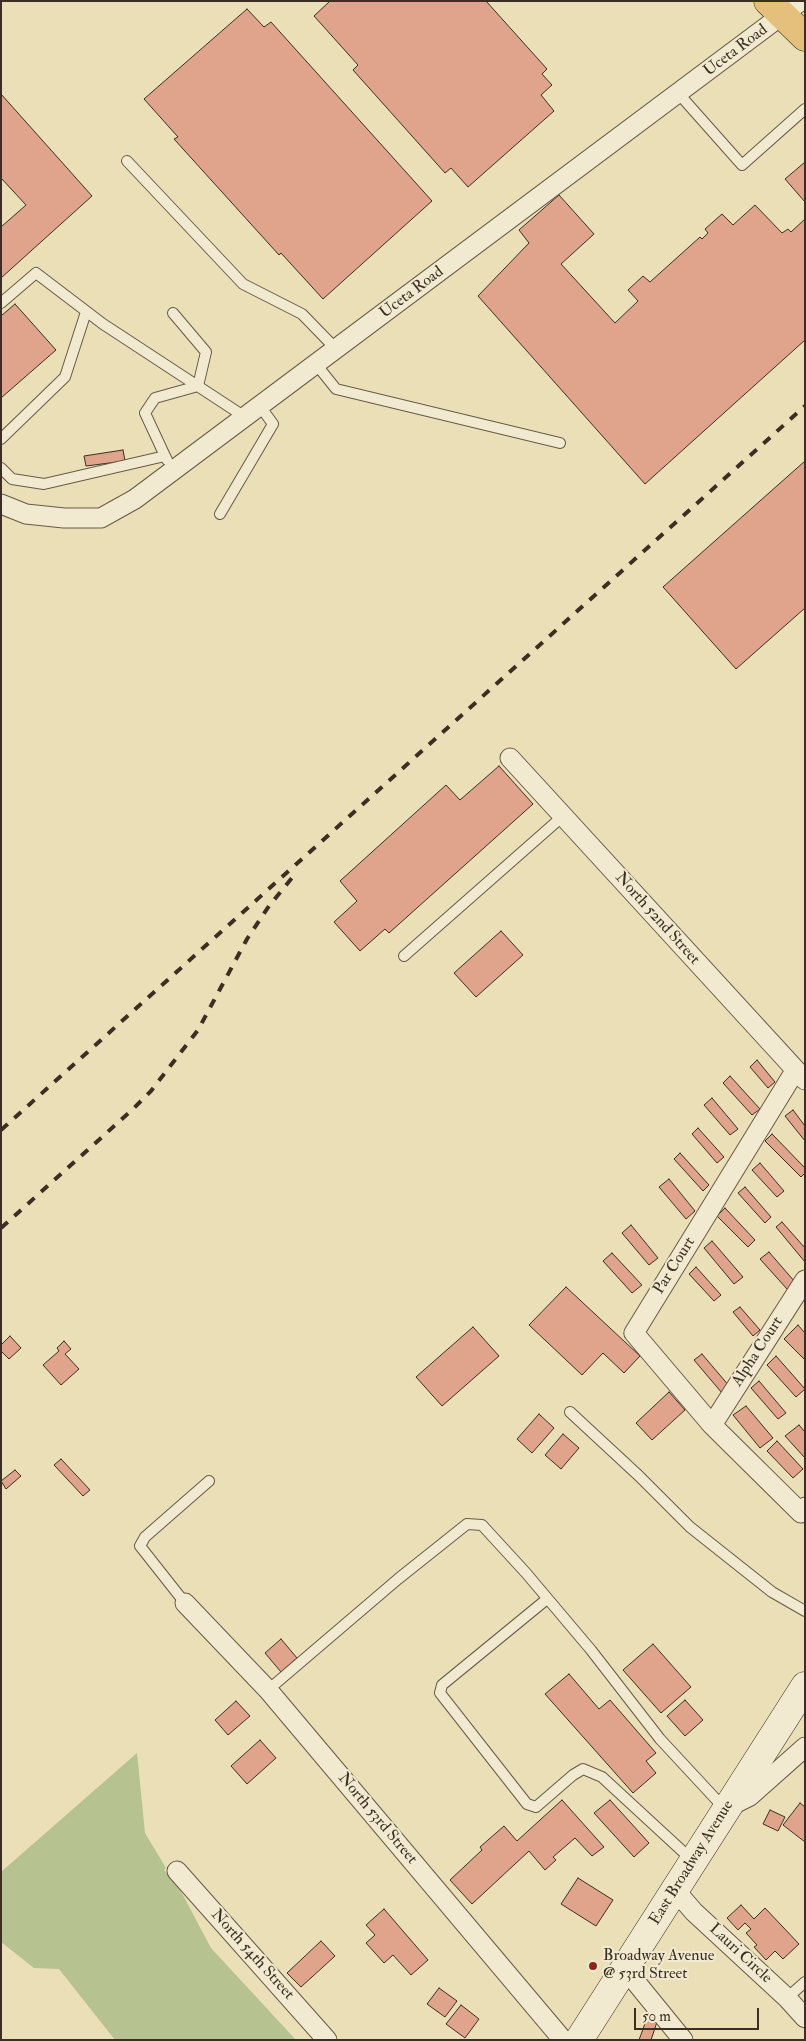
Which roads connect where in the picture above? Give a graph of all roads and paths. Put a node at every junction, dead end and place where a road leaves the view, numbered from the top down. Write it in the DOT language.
graph roads {
  1 [pos="784,6"];
  2 [pos="805,37"];
  3 [pos="678,94"];
  4 [pos="805,109"];
  5 [pos="127,161"];
  6 [pos="1,303"];
  7 [pos="86,312"];
  8 [pos="173,313"];
  9 [pos="336,349"];
  10 [pos="316,364"];
  11 [pos="198,386"];
  12 [pos="260,406"];
  13 [pos="245,417"];
  14 [pos="1,439"];
  15 [pos="560,443"];
  16 [pos="169,464"];
  17 [pos="1,468"];
  18 [pos="1,504"];
  19 [pos="220,514"];
  20 [pos="510,758"];
  21 [pos="563,816"];
  22 [pos="404,956"];
  23 [pos="800,1075"];
  24 [pos="805,1280"];
  25 [pos="570,1412"];
  26 [pos="712,1425"];
  27 [pos="209,1481"];
  28 [pos="804,1512"];
  29 [pos="547,1598"];
  30 [pos="185,1603"];
  31 [pos="805,1611"];
  32 [pos="805,1686"];
  33 [pos="268,1690"];
  34 [pos="805,1747"];
  35 [pos="725,1809"];
  36 [pos="693,1860"];
  37 [pos="177,1871"];
  38 [pos="675,1890"];
  39 [pos="626,1970"];
  40 [pos="805,1982"];
  41 [pos="788,1998"];
  42 [pos="805,2018"];
  43 [pos="327,2040"];
  44 [pos="563,2040"];
  45 [pos="579,2040"];
  46 [pos="683,2040"];
  1 -- 2 [label="main road"];
  1 -- 3 [label="street, Uceta Road"];
  3 -- 4 [label="lane"];
  3 -- 9 [label="street, Uceta Road"];
  5 -- 9 [label="lane"];
  6 -- 7 [label="lane"];
  7 -- 11 [label="lane"];
  7 -- 14 [label="lane"];
  8 -- 11 [label="lane"];
  9 -- 10 [label="street, Uceta Road"];
  10 -- 12 [label="street, Uceta Road"];
  10 -- 15 [label="lane"];
  11 -- 13 [label="lane"];
  11 -- 16 [label="lane"];
  12 -- 13 [label="street, Uceta Road"];
  12 -- 19 [label="lane"];
  13 -- 16 [label="street, Uceta Road"];
  16 -- 17 [label="lane"];
  16 -- 18 [label="street, Uceta Road"];
  20 -- 21 [label="street, North 52nd Street"];
  21 -- 22 [label="lane"];
  21 -- 23 [label="street, North 52nd Street"];
  23 -- 26 [label="street, Par Court"];
  24 -- 26 [label="street, Alpha Court"];
  25 -- 31 [label="lane"];
  26 -- 28 [label="street, Par Court"];
  27 -- 30 [label="lane"];
  29 -- 33 [label="lane"];
  29 -- 35 [label="lane"];
  29 -- 36 [label="lane"];
  30 -- 33 [label="street, North 53rd Street"];
  32 -- 35 [label="street, East Broadway Avenue"];
  33 -- 44 [label="street, North 53rd Street"];
  34 -- 35 [label="street"];
  35 -- 36 [label="street, East Broadway Avenue"];
  36 -- 38 [label="street, East Broadway Avenue"];
  37 -- 43 [label="street, North 54th Street"];
  38 -- 39 [label="street, East Broadway Avenue"];
  38 -- 41 [label="street, Lauri Circle"];
  39 -- 45 [label="street, East Broadway Avenue"];
  39 -- 46 [label="street"];
  40 -- 41 [label="lane"];
  41 -- 42 [label="street, Lauri Circle"];
}
